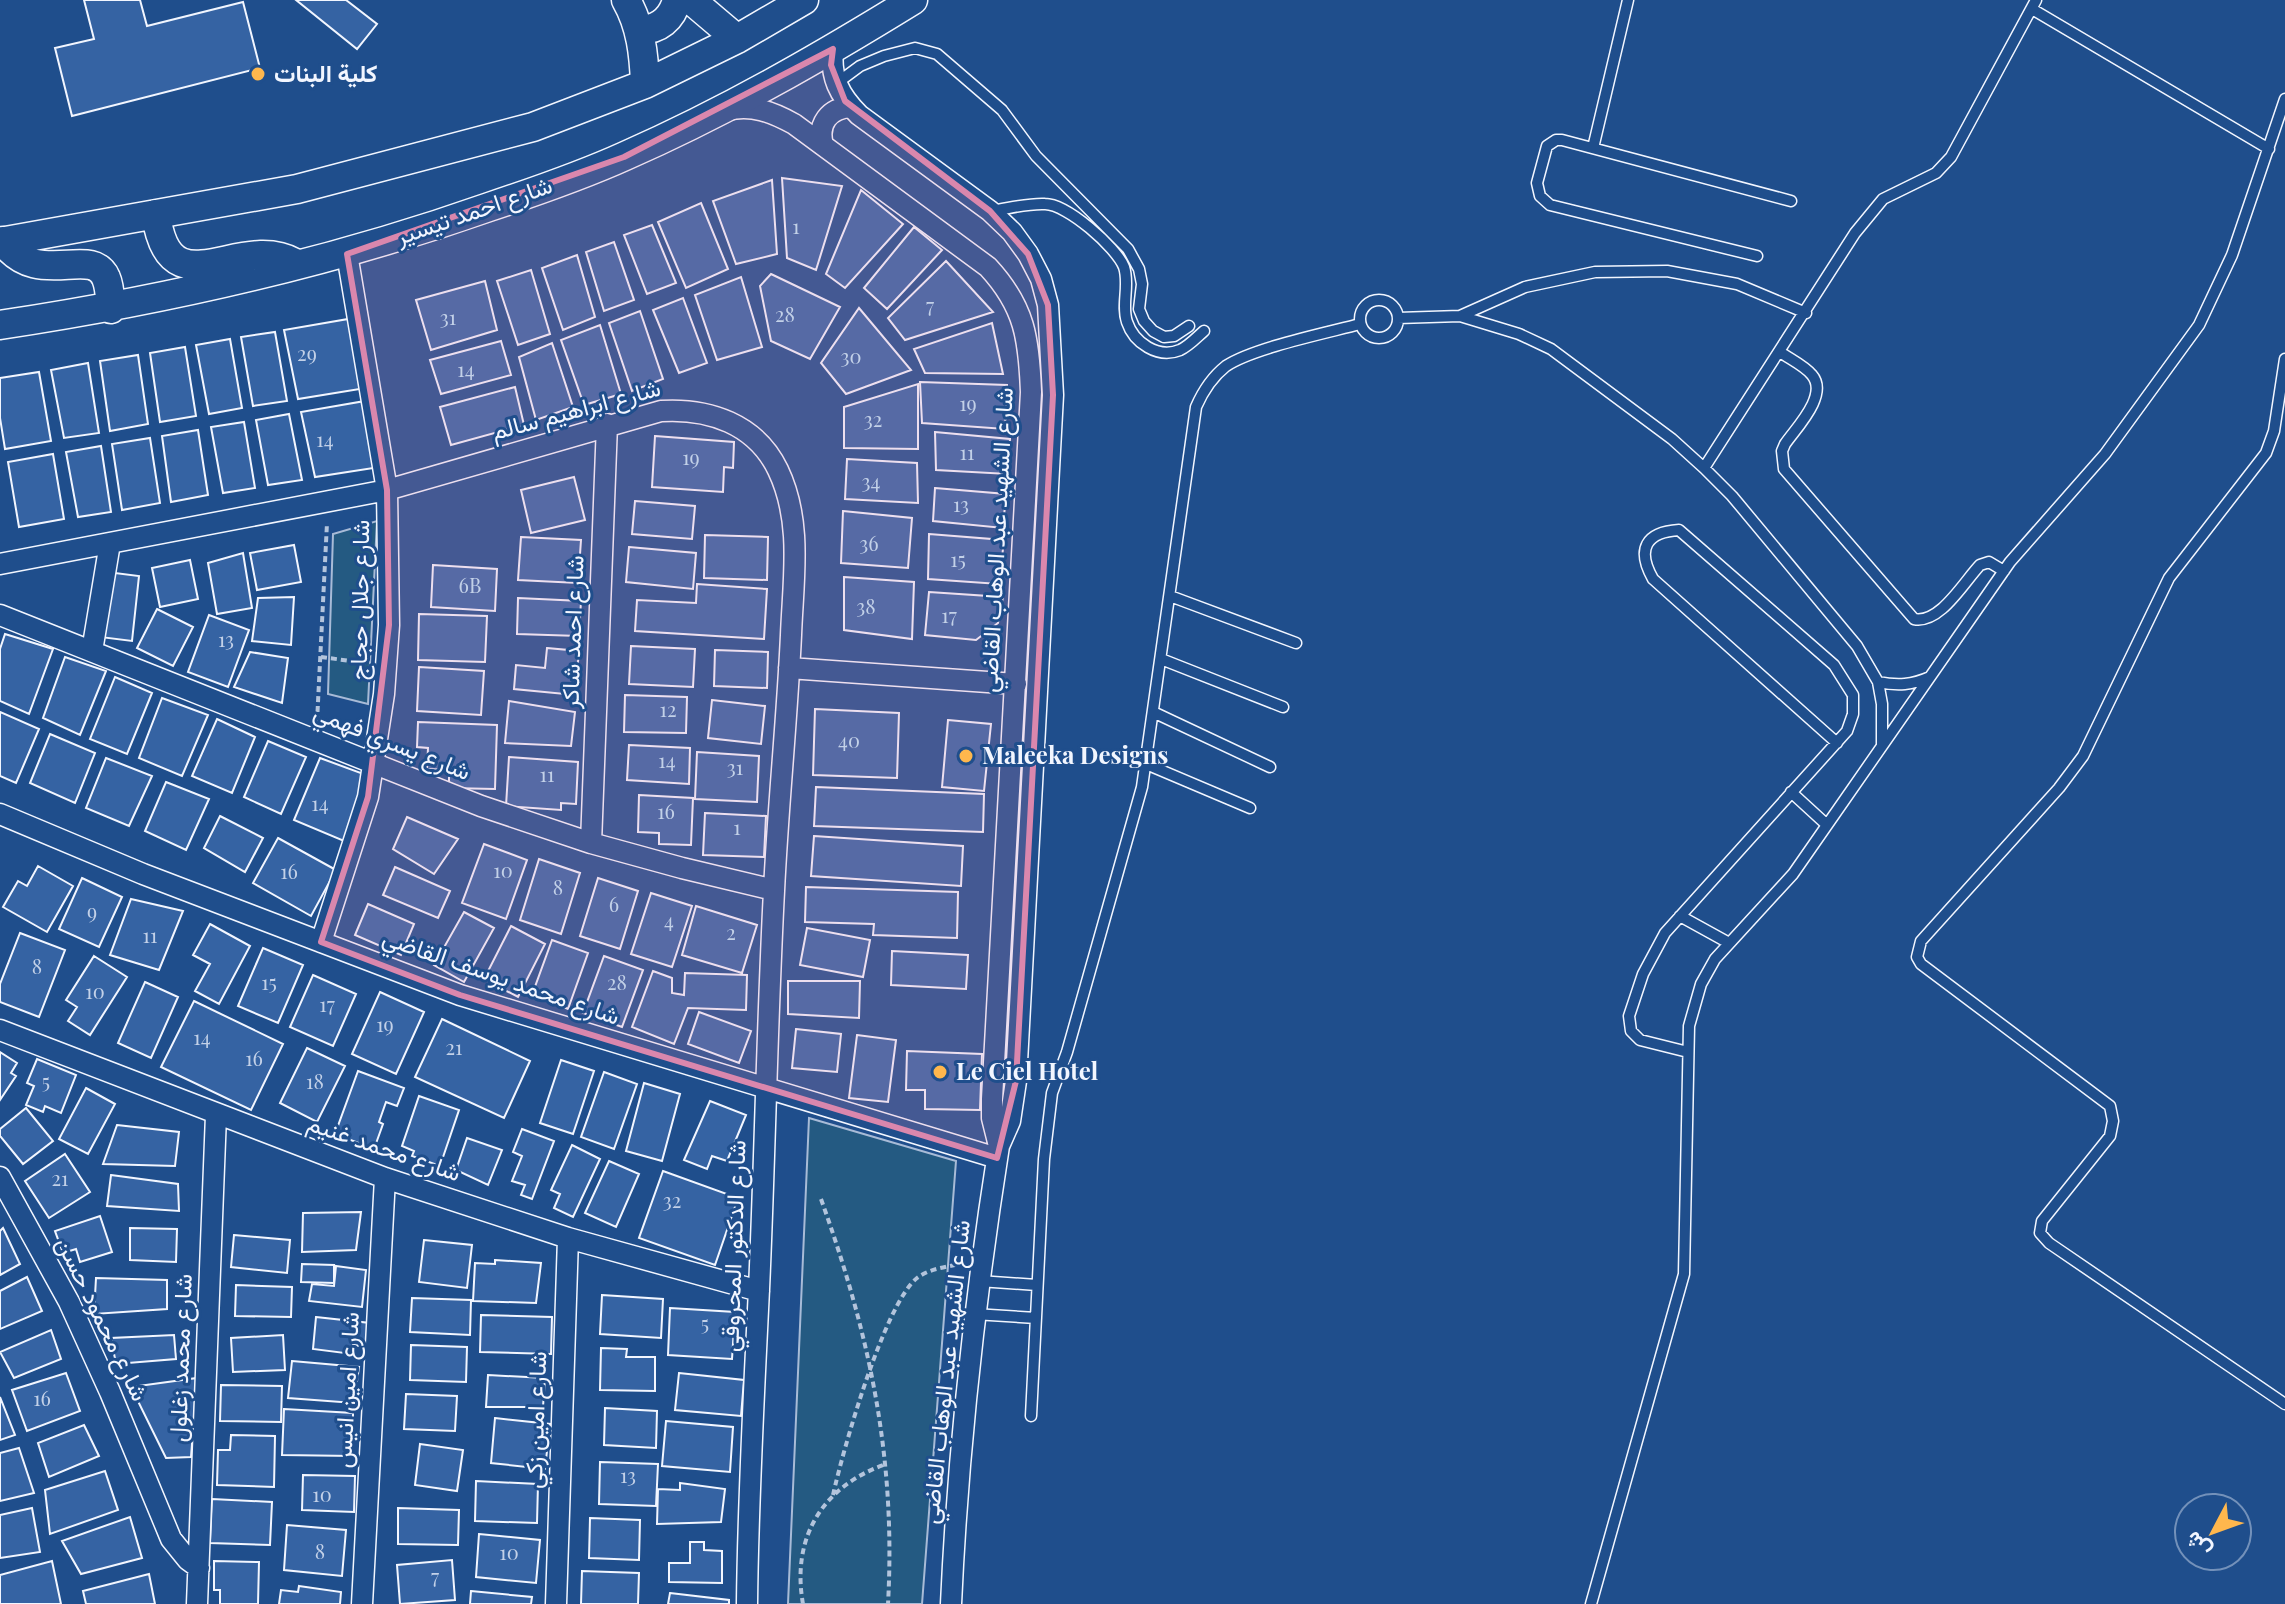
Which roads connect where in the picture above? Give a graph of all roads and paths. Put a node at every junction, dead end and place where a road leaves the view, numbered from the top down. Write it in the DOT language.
graph roads {
  1 [pos="626,0"];
  2 [pos="677,0"];
  3 [pos="691,0"];
  4 [pos="804,0"];
  5 [pos="913,0"];
  6 [pos="1628,0"];
  7 [pos="2034,5"];
  8 [pos="639,30"];
  9 [pos="737,39"];
  10 [pos="833,49"];
  11 [pos="645,84"];
  12 [pos="835,84"];
  13 [pos="2285,99"];
  14 [pos="851,107"];
  15 [pos="718,112"];
  16 [pos="823,145"];
  17 [pos="1593,148"];
  18 [pos="2269,149"];
  19 [pos="1791,201"];
  20 [pos="990,211"];
  21 [pos="156,214"];
  22 [pos="2,242"];
  23 [pos="347,254"];
  24 [pos="1757,256"];
  25 [pos="298,265"];
  26 [pos="111,309"];
  27 [pos="1806,313"];
  28 [pos="1460,316"];
  29 [pos="1398,318"];
  30 [pos="1360,324"];
  31 [pos="0,325"];
  32 [pos="1189,326"];
  33 [pos="1204,331"];
  34 [pos="1780,352"];
  35 [pos="2285,359"];
  36 [pos="607,424"];
  37 [pos="1704,468"];
  38 [pos="387,490"];
  39 [pos="328,501"];
  40 [pos="110,543"];
  41 [pos="0,564"];
  42 [pos="2004,571"];
  43 [pos="1170,596"];
  44 [pos="0,615"];
  45 [pos="1296,643"];
  46 [pos="92,651"];
  47 [pos="321,657"];
  48 [pos="1161,659"];
  49 [pos="386,665"];
  50 [pos="789,668"];
  51 [pos="1932,676"];
  52 [pos="1878,682"];
  53 [pos="1016,684"];
  54 [pos="1283,707"];
  55 [pos="1153,712"];
  56 [pos="317,740"];
  57 [pos="1837,743"];
  58 [pos="1882,748"];
  59 [pos="375,763"];
  60 [pos="1146,764"];
  61 [pos="1270,767"];
  62 [pos="1791,792"];
  63 [pos="1250,808"];
  64 [pos="0,814"];
  65 [pos="1827,825"];
  66 [pos="591,843"];
  67 [pos="774,890"];
  68 [pos="1680,916"];
  69 [pos="321,942"];
  70 [pos="1729,943"];
  71 [pos="0,1030"];
  72 [pos="1688,1052"];
  73 [pos="767,1089"];
  74 [pos="216,1115"];
  75 [pos="998,1152"];
  76 [pos="0,1177"];
  77 [pos="385,1178"];
  78 [pos="821,1199"];
  79 [pos="568,1238"];
  80 [pos="982,1259"];
  81 [pos="979,1281"];
  82 [pos="1037,1285"];
  83 [pos="759,1291"];
  84 [pos="974,1314"];
  85 [pos="1036,1318"];
  86 [pos="872,1368"];
  87 [pos="2285,1404"];
  88 [pos="1031,1416"];
  89 [pos="886,1464"];
  90 [pos="833,1495"];
  91 [pos="199,1568"];
  92 [pos="197,1604"];
  93 [pos="362,1604"];
  94 [pos="556,1604"];
  95 [pos="747,1604"];
  96 [pos="803,1604"];
  97 [pos="888,1604"];
  98 [pos="951,1604"];
  99 [pos="1591,1604"];
  1 -- 8 [label="main road"];
  2 -- 8 [label="main road"];
  3 -- 9 [label="main road"];
  4 -- 9 [label="main road"];
  5 -- 10 [label="main road, شارع احمد تيسير"];
  6 -- 17 [label="lane"];
  7 -- 18 [label="lane"];
  7 -- 27 [label="lane"];
  8 -- 11 [label="main road"];
  9 -- 11 [label="main road"];
  10 -- 12 [label="street"];
  10 -- 15 [label="main road, شارع احمد تيسير"];
  11 -- 21 [label="main road"];
  12 -- 14 [label="street, شارع الشهيد عبد الوهاب القاضي"];
  12 -- 32 [label="lane"];
  13 -- 18 [label="lane"];
  14 -- 16 [label="street"];
  14 -- 20 [label="street, شارع الشهيد عبد الوهاب القاضي"];
  15 -- 16 [label="street, شارع الشهيد عبد الوهاب القاضي"];
  15 -- 23 [label="main road, شارع احمد تيسير"];
  16 -- 53 [label="street, شارع الشهيد عبد الوهاب القاضي"];
  17 -- 19 [label="lane"];
  17 -- 24 [label="lane"];
  18 -- 42 [label="lane"];
  20 -- 33 [label="lane"];
  20 -- 75 [label="street, شارع الشهيد عبد الوهاب القاضي"];
  21 -- 22 [label="main road"];
  21 -- 25 [label="main road"];
  22 -- 26 [label="main road"];
  23 -- 25 [label="main road, شارع احمد تيسير"];
  23 -- 38 [label="street, شارع جلال حجاج"];
  25 -- 26 [label="main road, شارع احمد تيسير"];
  26 -- 31 [label="main road, شارع احمد تيسير"];
  27 -- 28 [label="lane"];
  27 -- 34 [label="lane"];
  28 -- 29 [label="lane"];
  28 -- 37 [label="lane"];
  29 -- 30 [label="lane"];
  29 -- 30 [label="lane"];
  30 -- 43 [label="lane"];
  34 -- 37 [label="lane"];
  34 -- 42 [label="lane"];
  35 -- 87 [label="lane"];
  36 -- 38 [label="street, شارع ابراهيم سالم"];
  36 -- 50 [label="street, شارع ابراهيم سالم"];
  36 -- 66 [label="street, شارع احمد شاكر"];
  37 -- 52 [label="lane"];
  38 -- 39 [label="street, شارع ابراهيم سالم"];
  38 -- 49 [label="street, شارع جلال حجاج"];
  39 -- 40 [label="street, شارع ابراهيم سالم"];
  39 -- 47 [label="path"];
  40 -- 41 [label="street, شارع ابراهيم سالم"];
  40 -- 46 [label="street"];
  42 -- 51 [label="lane"];
  43 -- 45 [label="lane"];
  43 -- 48 [label="lane"];
  44 -- 46 [label="street, شارع يسري فهمي"];
  46 -- 56 [label="street, شارع يسري فهمي"];
  47 -- 49 [label="path"];
  47 -- 56 [label="path"];
  48 -- 54 [label="lane"];
  48 -- 55 [label="lane"];
  49 -- 59 [label="street, شارع جلال حجاج"];
  50 -- 53 [label="street"];
  50 -- 67 [label="street, شارع ابراهيم سالم"];
  51 -- 52 [label="lane"];
  51 -- 58 [label="lane"];
  52 -- 58 [label="lane"];
  53 -- 75 [label="street, شارع الشهيد عبد الوهاب القاضي"];
  55 -- 60 [label="lane"];
  55 -- 61 [label="lane"];
  56 -- 59 [label="street, شارع يسري فهمي"];
  57 -- 57 [label="lane"];
  57 -- 62 [label="lane"];
  58 -- 65 [label="lane"];
  59 -- 66 [label="street, شارع يسري فهمي"];
  59 -- 69 [label="street, شارع جلال حجاج"];
  60 -- 63 [label="lane"];
  60 -- 82 [label="lane"];
  62 -- 65 [label="lane"];
  62 -- 68 [label="lane"];
  64 -- 69 [label="street, شارع محمد يوسف القاضي"];
  65 -- 70 [label="lane"];
  66 -- 67 [label="street, شارع يسري فهمي"];
  67 -- 73 [label="street, شارع الدكتور المحروقي"];
  68 -- 70 [label="lane"];
  68 -- 72 [label="lane"];
  69 -- 73 [label="street, شارع محمد يوسف القاضي"];
  70 -- 72 [label="lane"];
  71 -- 74 [label="street, شارع محمد غنيم"];
  72 -- 99 [label="lane"];
  73 -- 75 [label="street, شارع محمد يوسف القاضي"];
  73 -- 83 [label="street, شارع الدكتور المحروقي"];
  74 -- 77 [label="street, شارع محمد غنيم"];
  74 -- 91 [label="street, شارع محمد زغلول"];
  75 -- 80 [label="street, شارع الشهيد عبد الوهاب القاضي"];
  76 -- 91 [label="street, شارع محمود حسن"];
  77 -- 79 [label="street, شارع محمد غنيم"];
  77 -- 93 [label="street, شارع امين انيس"];
  78 -- 86 [label="path"];
  79 -- 83 [label="street, شارع محمد غنيم"];
  79 -- 94 [label="street, شارع امين زكي"];
  80 -- 81 [label="street, شارع الشهيد عبد الوهاب القاضي"];
  80 -- 86 [label="path"];
  81 -- 82 [label="lane"];
  81 -- 84 [label="street, شارع الشهيد عبد الوهاب القاضي"];
  82 -- 85 [label="lane"];
  83 -- 95 [label="street, شارع الدكتور المحروقي"];
  84 -- 85 [label="lane"];
  84 -- 98 [label="street, شارع الشهيد عبد الوهاب القاضي"];
  85 -- 88 [label="lane"];
  86 -- 89 [label="path"];
  86 -- 90 [label="path"];
  89 -- 90 [label="path"];
  89 -- 97 [label="path"];
  90 -- 96 [label="path"];
  91 -- 92 [label="street, شارع محمد زغلول"];
}
